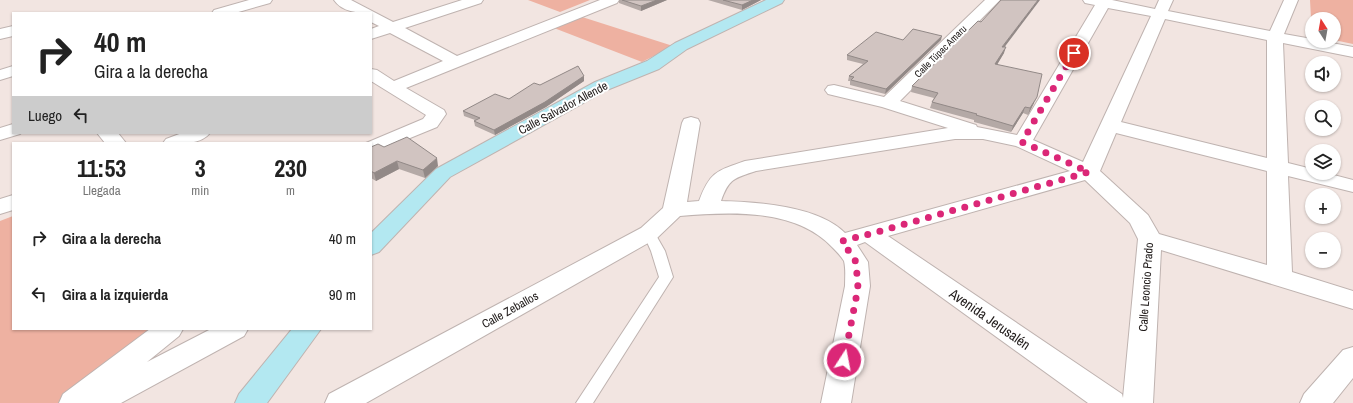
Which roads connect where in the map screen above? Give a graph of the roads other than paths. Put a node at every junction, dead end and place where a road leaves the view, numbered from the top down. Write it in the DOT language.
graph roads {
  1 [pos="341,0"];
  2 [pos="476,0"];
  3 [pos="777,0"];
  4 [pos="993,0"];
  5 [pos="1291,0"];
  6 [pos="261,1"];
  7 [pos="600,1"];
  8 [pos="1100,1"];
  9 [pos="1163,7"];
  10 [pos="222,12"];
  11 [pos="274,12"];
  12 [pos="363,12"];
  13 [pos="372,17"];
  14 [pos="392,27"];
  15 [pos="12,31"];
  16 [pos="0,34"];
  17 [pos="372,34"];
  18 [pos="1275,37"];
  19 [pos="1353,52"];
  20 [pos="456,62"];
  21 [pos="12,71"];
  22 [pos="0,75"];
  23 [pos="372,75"];
  24 [pos="393,87"];
  25 [pos="834,90"];
  26 [pos="888,103"];
  27 [pos="691,123"];
  28 [pos="1109,125"];
  29 [pos="12,130"];
  30 [pos="983,133"];
  31 [pos="0,134"];
  32 [pos="108,134"];
  33 [pos="197,134"];
  34 [pos="115,142"];
  35 [pos="176,142"];
  36 [pos="1022,142"];
  37 [pos="372,148"];
  38 [pos="1278,168"];
  39 [pos="1089,172"];
  40 [pos="1353,186"];
  41 [pos="12,202"];
  42 [pos="708,206"];
  43 [pos="0,207"];
  44 [pos="674,210"];
  45 [pos="649,233"];
  46 [pos="870,234"];
  47 [pos="1150,239"];
  48 [pos="842,241"];
  49 [pos="372,246"];
  50 [pos="1280,277"];
  51 [pos="1353,300"];
  52 [pos="168,330"];
  53 [pos="232,330"];
  54 [pos="306,330"];
  55 [pos="1350,365"];
  56 [pos="74,403"];
  57 [pos="94,403"];
  58 [pos="250,403"];
  59 [pos="340,403"];
  60 [pos="584,403"];
  61 [pos="836,403"];
  62 [pos="1111,403"];
  63 [pos="1138,403"];
  64 [pos="1315,403"];
  1 -- 12 [label="street"];
  2 -- 14 [label="street"];
  3 -- 49 [label="street, Calle Salvador Allende"];
  4 -- 26 [label="street, Calle Túpac Amaru"];
  5 -- 18 [label="street"];
  6 -- 10 [label="street"];
  6 -- 11 [label="street"];
  7 -- 20 [label="street"];
  8 -- 9 [label="street"];
  8 -- 36 [label="street"];
  9 -- 18 [label="street"];
  9 -- 28 [label="street"];
  13 -- 14 [label="street"];
  14 -- 17 [label="street"];
  14 -- 20 [label="street"];
  15 -- 16 [label="street"];
  18 -- 19 [label="street"];
  18 -- 38 [label="street"];
  20 -- 24 [label="street"];
  21 -- 22 [label="street"];
  23 -- 24 [label="street"];
  24 -- 37 [label="street"];
  25 -- 26 [label="street"];
  26 -- 30 [label="street"];
  27 -- 44 [label="street"];
  28 -- 38 [label="street"];
  28 -- 39 [label="street"];
  29 -- 31 [label="street"];
  30 -- 36 [label="street, Calle Leoncio Prado"];
  30 -- 42 [label="street"];
  32 -- 34 [label="street"];
  33 -- 35 [label="street"];
  36 -- 39 [label="street, Calle Leoncio Prado"];
  38 -- 40 [label="street"];
  38 -- 50 [label="street"];
  39 -- 46 [label="street"];
  39 -- 47 [label="street, Calle Leoncio Prado"];
  41 -- 43 [label="street"];
  42 -- 44 [label="street"];
  42 -- 48 [label="street"];
  44 -- 45 [label="street, Calle Zeballos"];
  45 -- 59 [label="street, Calle Zeballos"];
  45 -- 60 [label="lane"];
  46 -- 48 [label="street"];
  46 -- 62 [label="street, Avenida Jerusalén"];
  47 -- 50 [label="street"];
  47 -- 63 [label="street, Calle Leoncio Prado"];
  48 -- 61 [label="street"];
  50 -- 51 [label="street"];
  52 -- 56 [label="street"];
  53 -- 57 [label="street"];
  54 -- 58 [label="street"];
  55 -- 64 [label="street"];
}
